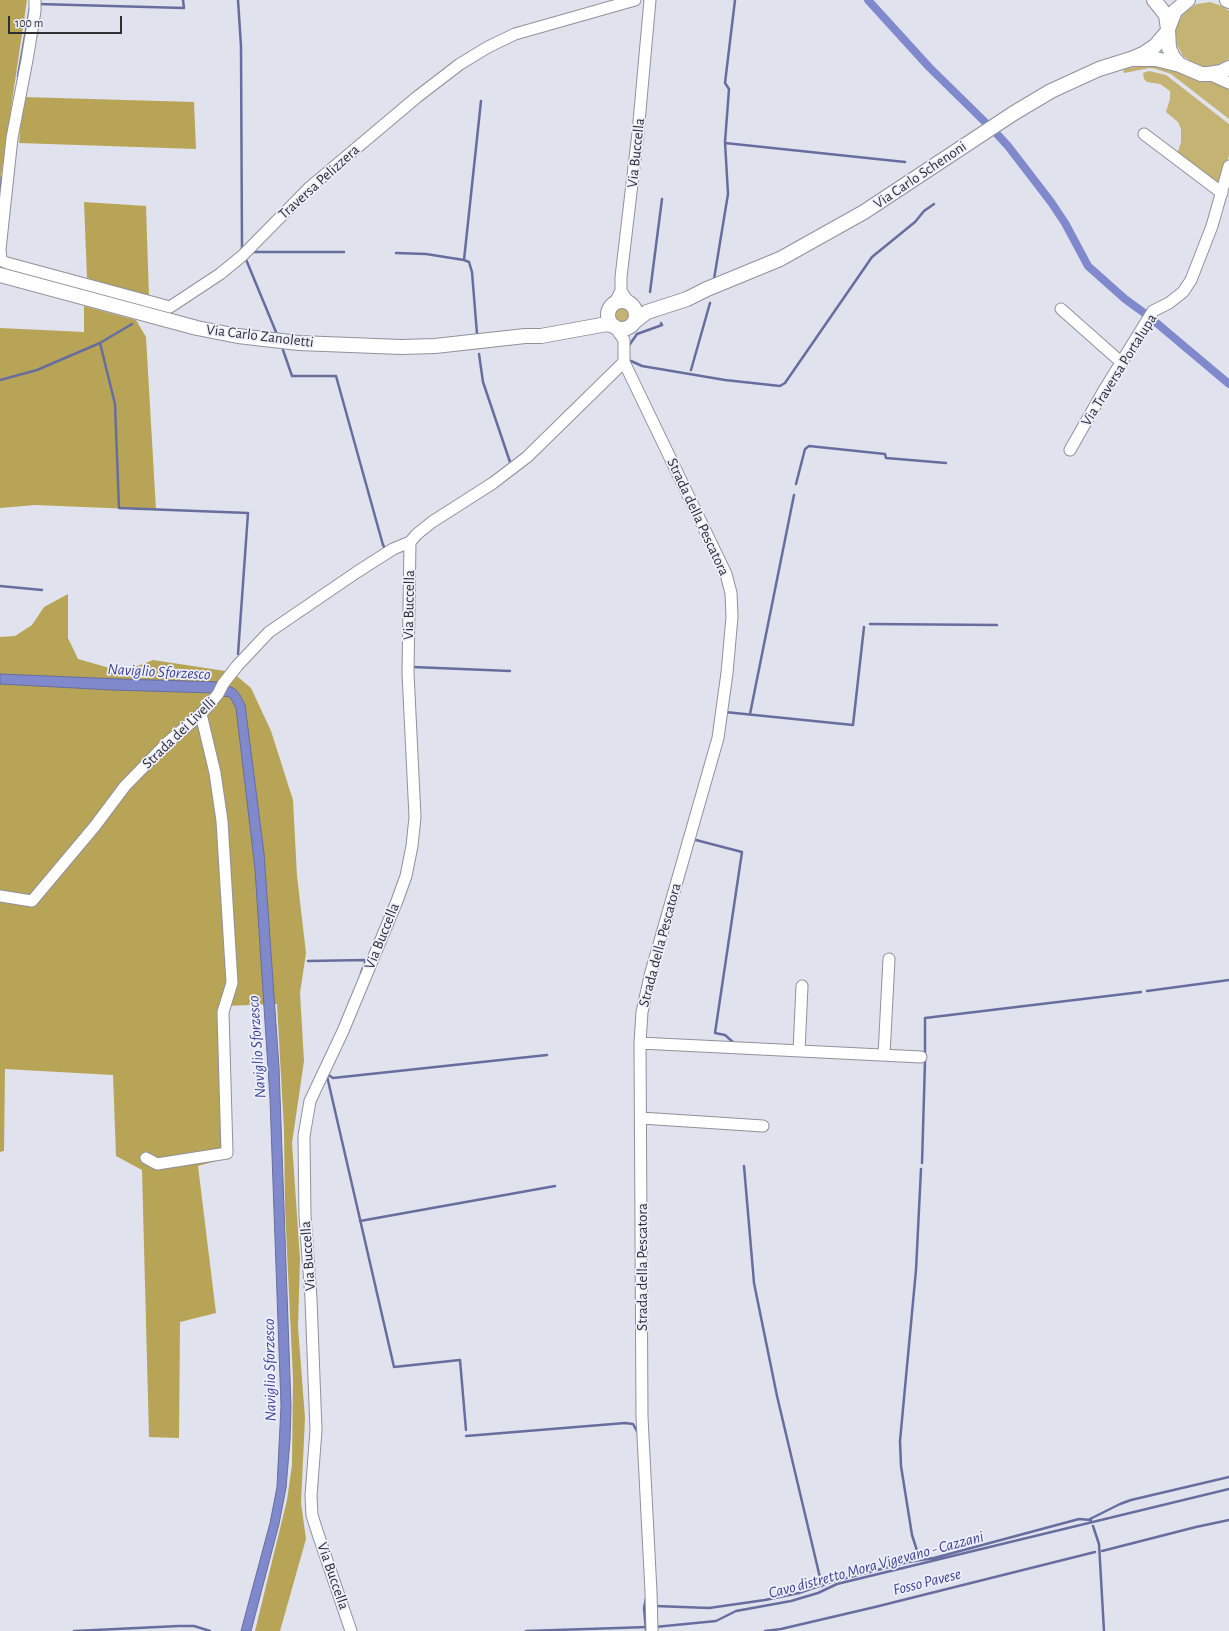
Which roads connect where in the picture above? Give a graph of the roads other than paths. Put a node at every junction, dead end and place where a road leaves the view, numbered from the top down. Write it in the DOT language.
graph roads {
  1 [pos="635,0"];
  2 [pos="650,0"];
  3 [pos="1154,0"];
  4 [pos="1188,0"];
  5 [pos="35,3"];
  6 [pos="1168,30"];
  7 [pos="1130,59"];
  8 [pos="1180,65"];
  9 [pos="1229,68"];
  10 [pos="1209,74"];
  11 [pos="1229,83"];
  12 [pos="1144,134"];
  13 [pos="1229,166"];
  14 [pos="1222,193"];
  15 [pos="1,231"];
  16 [pos="1,260"];
  17 [pos="0,275"];
  18 [pos="706,289"];
  19 [pos="622,291"];
  20 [pos="631,305"];
  21 [pos="611,308"];
  22 [pos="1061,308"];
  23 [pos="633,324"];
  24 [pos="615,326"];
  25 [pos="526,336"];
  26 [pos="624,340"];
  27 [pos="624,362"];
  28 [pos="1122,363"];
  29 [pos="1070,450"];
  30 [pos="410,542"];
  31 [pos="201,714"];
  32 [pos="0,896"];
  33 [pos="889,958"];
  34 [pos="802,986"];
  35 [pos="640,1043"];
  36 [pos="798,1051"];
  37 [pos="884,1055"];
  38 [pos="921,1057"];
  39 [pos="641,1118"];
  40 [pos="763,1126"];
  41 [pos="146,1158"];
  42 [pos="652,1628"];
  43 [pos="351,1631"];
  1 -- 16 [label="street, Traversa Pelizzera"];
  2 -- 19 [label="street, Via Buccella"];
  3 -- 6 [label="main road"];
  4 -- 6 [label="main road"];
  5 -- 15 [label="street"];
  6 -- 7 [label="main road"];
  6 -- 8 [label="main road"];
  7 -- 8 [label="main road"];
  7 -- 18 [label="main road, Via Carlo Schenoni"];
  8 -- 10 [label="main road"];
  9 -- 10 [label="main road"];
  10 -- 11 [label="street"];
  12 -- 14 [label="street"];
  13 -- 14 [label="street, Via Traversa Portalupa"];
  14 -- 28 [label="street, Via Traversa Portalupa"];
  15 -- 16 [label="street"];
  17 -- 25 [label="main road, Via Carlo Zanoletti"];
  18 -- 20 [label="main road, Via Carlo Schenoni"];
  18 -- 23 [label="main road, Via Carlo Schenoni"];
  19 -- 20 [label="street"];
  19 -- 21 [label="street"];
  20 -- 21 [label="main road"];
  20 -- 23 [label="main road"];
  21 -- 24 [label="main road"];
  21 -- 25 [label="main road, Via Carlo Zanoletti"];
  22 -- 28 [label="street"];
  23 -- 24 [label="main road"];
  23 -- 26 [label="street"];
  24 -- 25 [label="main road, Via Carlo Zanoletti"];
  24 -- 26 [label="street"];
  26 -- 27 [label="street"];
  27 -- 30 [label="street"];
  27 -- 35 [label="street, Strada della Pescatora"];
  28 -- 29 [label="street, Via Traversa Portalupa"];
  30 -- 31 [label="street, Strada dei Livelli"];
  30 -- 43 [label="street, Via Buccella"];
  31 -- 32 [label="street, Strada dei Livelli"];
  31 -- 41 [label="street"];
  33 -- 37 [label="street"];
  34 -- 36 [label="street"];
  35 -- 36 [label="street"];
  35 -- 39 [label="street, Strada della Pescatora"];
  36 -- 37 [label="street"];
  37 -- 38 [label="street"];
  39 -- 40 [label="street"];
  39 -- 42 [label="street, Strada della Pescatora"];
}
